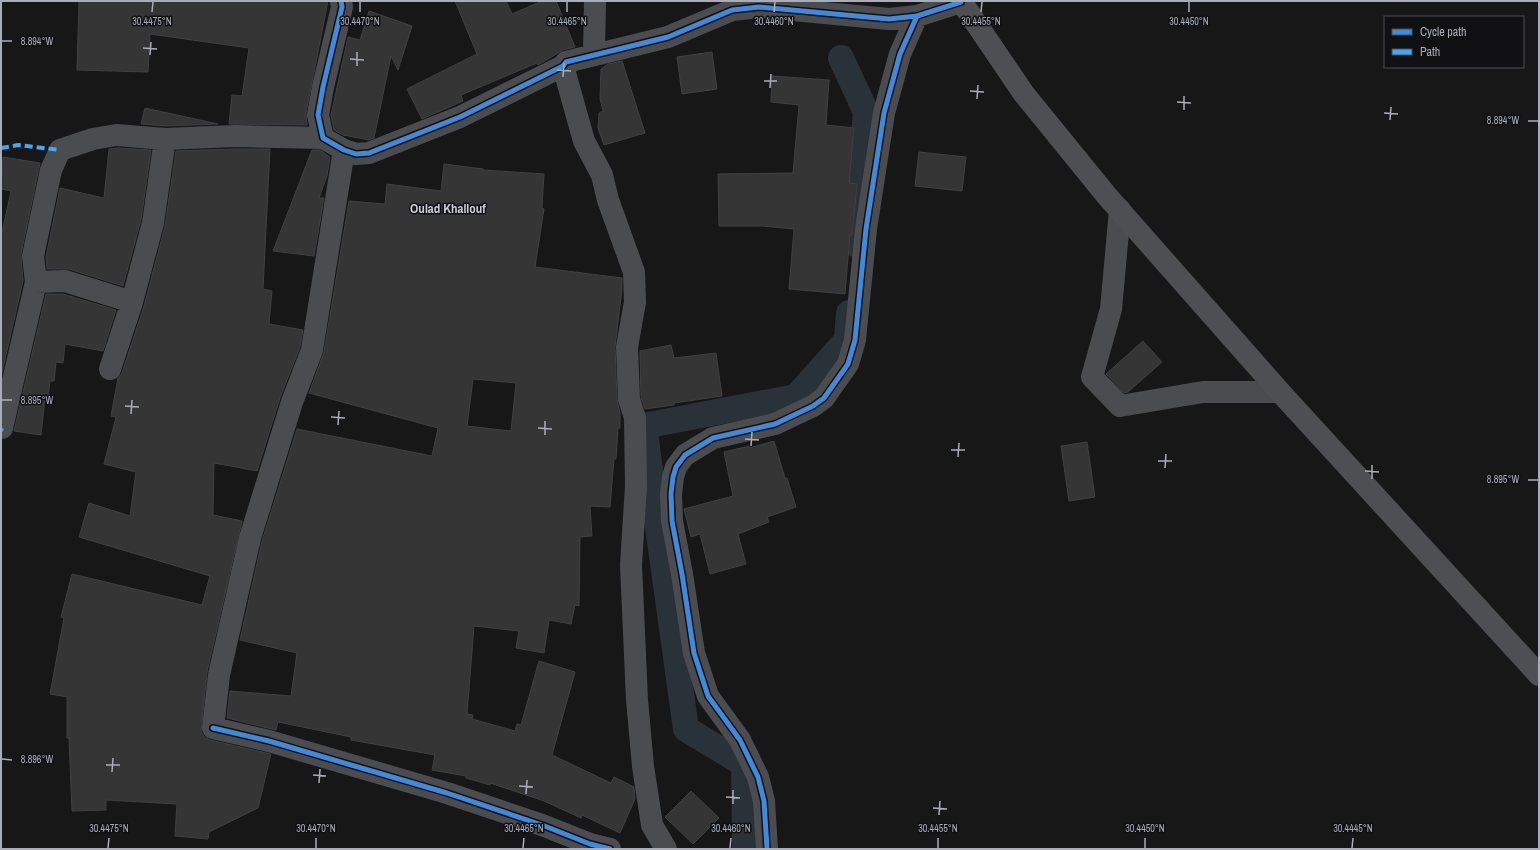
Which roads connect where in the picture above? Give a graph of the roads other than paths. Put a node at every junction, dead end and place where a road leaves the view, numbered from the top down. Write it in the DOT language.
graph roads {
  1 [pos="341,1"];
  2 [pos="595,1"];
  3 [pos="961,2"];
  4 [pos="916,16"];
  5 [pos="594,53"];
  6 [pos="563,66"];
  7 [pos="323,138"];
  8 [pos="165,139"];
  9 [pos="344,150"];
  10 [pos="1120,210"];
  11 [pos="36,282"];
  12 [pos="132,302"];
  13 [pos="110,369"];
  14 [pos="1280,392"];
  15 [pos="2,428"];
  16 [pos="1539,675"];
  17 [pos="610,849"];
  18 [pos="666,849"];
  19 [pos="767,849"];
  1 -- 7 [label="street"];
  2 -- 5 [label="street"];
  3 -- 4 [label="street"];
  3 -- 10 [label="main road"];
  4 -- 5 [label="street"];
  4 -- 19 [label="street"];
  5 -- 6 [label="street"];
  6 -- 9 [label="street"];
  6 -- 18 [label="street"];
  7 -- 8 [label="street"];
  7 -- 9 [label="street"];
  8 -- 11 [label="street"];
  8 -- 12 [label="street"];
  9 -- 17 [label="street"];
  10 -- 14 [label="main road"];
  10 -- 14 [label="street"];
  11 -- 12 [label="street"];
  11 -- 15 [label="street"];
  12 -- 13 [label="street"];
  14 -- 16 [label="main road"];
}
